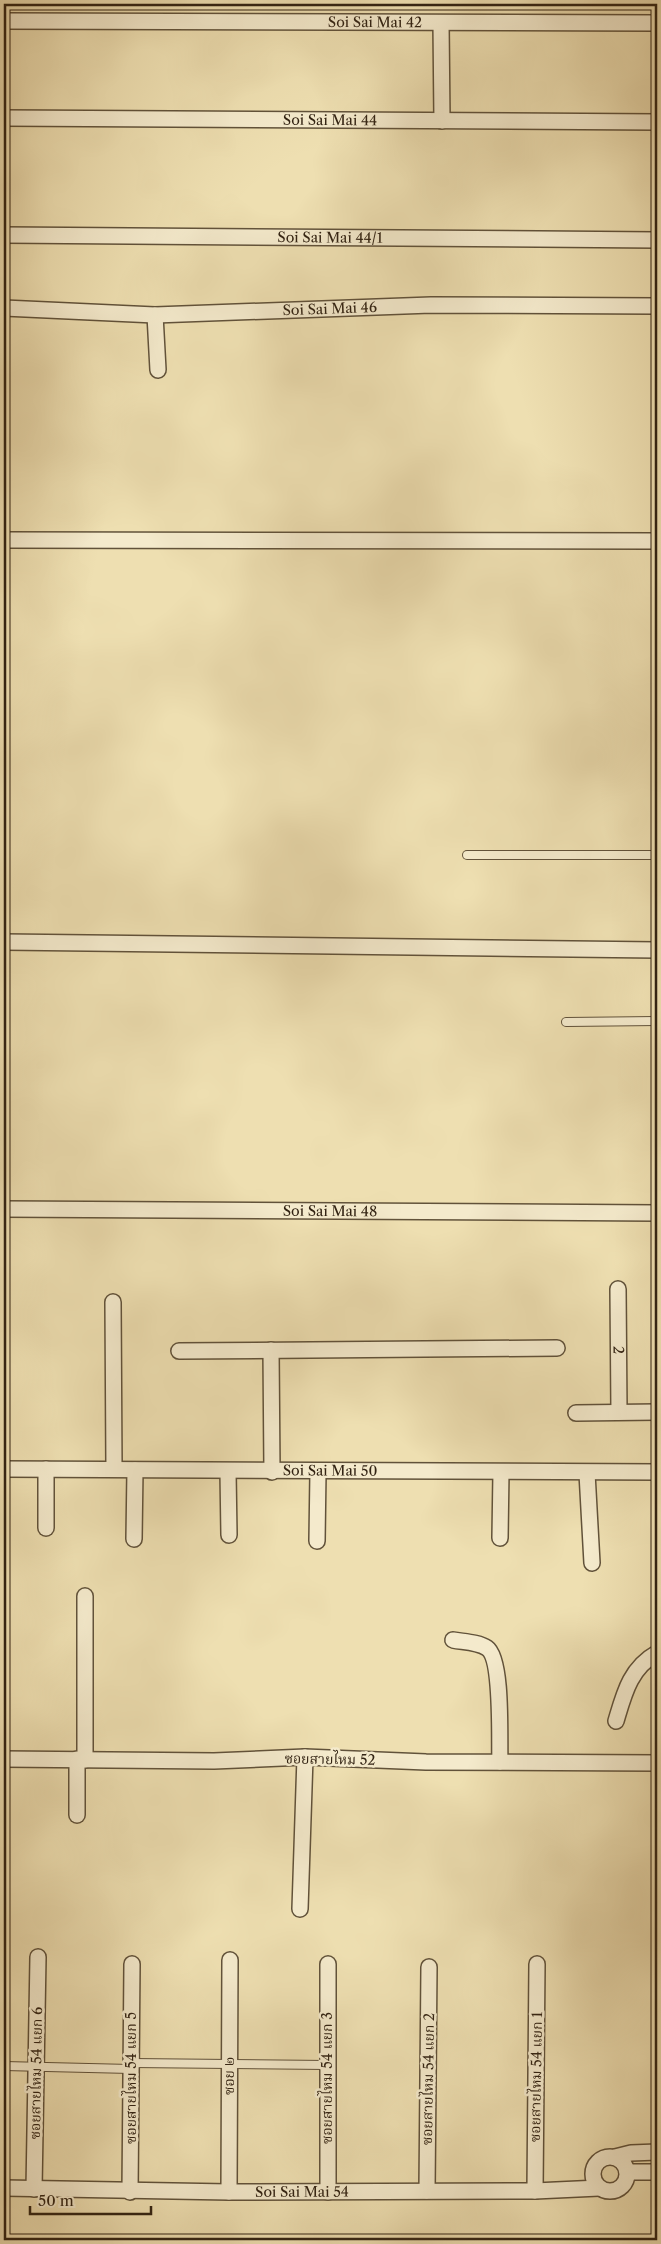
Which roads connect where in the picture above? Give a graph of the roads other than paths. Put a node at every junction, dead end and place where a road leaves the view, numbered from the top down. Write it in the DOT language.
graph roads {
  1 [pos="4,21"];
  2 [pos="441,23"];
  3 [pos="657,23"];
  4 [pos="4,118"];
  5 [pos="442,121"];
  6 [pos="657,122"];
  7 [pos="4,235"];
  8 [pos="657,240"];
  9 [pos="657,306"];
  10 [pos="4,308"];
  11 [pos="155,315"];
  12 [pos="158,370"];
  13 [pos="4,540"];
  14 [pos="657,541"];
  15 [pos="657,854"];
  16 [pos="467,855"];
  17 [pos="4,942"];
  18 [pos="657,950"];
  19 [pos="657,1021"];
  20 [pos="566,1022"];
  21 [pos="4,1209"];
  22 [pos="657,1213"];
  23 [pos="618,1289"];
  24 [pos="113,1302"];
  25 [pos="558,1348"];
  26 [pos="271,1350"];
  27 [pos="179,1351"];
  28 [pos="619,1412"];
  29 [pos="657,1412"];
  30 [pos="576,1414"];
  31 [pos="4,1469"];
  32 [pos="46,1469"];
  33 [pos="114,1469"];
  34 [pos="135,1470"];
  35 [pos="228,1472"];
  36 [pos="272,1472"];
  37 [pos="318,1472"];
  38 [pos="501,1472"];
  39 [pos="657,1472"];
  40 [pos="587,1473"];
  41 [pos="46,1528"];
  42 [pos="229,1535"];
  43 [pos="500,1538"];
  44 [pos="134,1539"];
  45 [pos="317,1541"];
  46 [pos="592,1563"];
  47 [pos="85,1596"];
  48 [pos="453,1640"];
  49 [pos="657,1654"];
  50 [pos="616,1721"];
  51 [pos="306,1757"];
  52 [pos="4,1759"];
  53 [pos="81,1760"];
  54 [pos="500,1762"];
  55 [pos="657,1762"];
  56 [pos="77,1815"];
  57 [pos="300,1909"];
  58 [pos="38,1957"];
  59 [pos="230,1960"];
  60 [pos="132,1964"];
  61 [pos="328,1964"];
  62 [pos="537,1964"];
  63 [pos="429,1967"];
  64 [pos="229,2064"];
  65 [pos="327,2065"];
  66 [pos="4,2066"];
  67 [pos="131,2066"];
  68 [pos="36,2067"];
  69 [pos="657,2152"];
  70 [pos="615,2157"];
  71 [pos="627,2172"];
  72 [pos="657,2172"];
  73 [pos="4,2188"];
  74 [pos="34,2188"];
  75 [pos="599,2188"];
  76 [pos="427,2191"];
  77 [pos="535,2191"];
  78 [pos="130,2192"];
  79 [pos="229,2192"];
  80 [pos="328,2192"];
  1 -- 2 [label="street, Soi Sai Mai 42"];
  2 -- 3 [label="street, Soi Sai Mai 42"];
  2 -- 5 [label="street"];
  4 -- 5 [label="street, Soi Sai Mai 44"];
  5 -- 6 [label="street, Soi Sai Mai 44"];
  7 -- 8 [label="street, Soi Sai Mai 44/1"];
  9 -- 11 [label="street, Soi Sai Mai 46"];
  10 -- 11 [label="street, Soi Sai Mai 46"];
  11 -- 12 [label="street"];
  13 -- 14 [label="street"];
  15 -- 16 [label="lane"];
  17 -- 18 [label="street"];
  19 -- 20 [label="lane"];
  21 -- 22 [label="street, Soi Sai Mai 48"];
  23 -- 28 [label="street, 2"];
  24 -- 33 [label="street"];
  25 -- 26 [label="street"];
  26 -- 27 [label="street"];
  26 -- 36 [label="street"];
  28 -- 29 [label="street"];
  28 -- 30 [label="street"];
  31 -- 32 [label="street, Soi Sai Mai 50"];
  32 -- 33 [label="street, Soi Sai Mai 50"];
  32 -- 41 [label="street"];
  33 -- 34 [label="street, Soi Sai Mai 50"];
  34 -- 35 [label="street, Soi Sai Mai 50"];
  34 -- 44 [label="street"];
  35 -- 36 [label="street, Soi Sai Mai 50"];
  35 -- 42 [label="street"];
  36 -- 37 [label="street, Soi Sai Mai 50"];
  37 -- 38 [label="street, Soi Sai Mai 50"];
  37 -- 45 [label="street"];
  38 -- 40 [label="street, Soi Sai Mai 50"];
  38 -- 43 [label="street"];
  39 -- 40 [label="street, Soi Sai Mai 50"];
  40 -- 46 [label="street"];
  47 -- 53 [label="street"];
  48 -- 54 [label="street"];
  49 -- 50 [label="street"];
  51 -- 53 [label="street, ซอยสายไหม 52"];
  51 -- 54 [label="street, ซอยสายไหม 52"];
  51 -- 57 [label="street"];
  52 -- 53 [label="street, ซอยสายไหม 52"];
  53 -- 56 [label="street"];
  54 -- 55 [label="street, ซอยสายไหม 52"];
  58 -- 68 [label="street, ซอยสายไหม 54 แยก 6"];
  59 -- 64 [label="street, ซอย ๒"];
  60 -- 67 [label="street, ซอยสายไหม 54 แยก 5"];
  61 -- 65 [label="street, ซอยสายไหม 54 แยก 3"];
  62 -- 77 [label="street, ซอยสายไหม 54 แยก 1"];
  63 -- 76 [label="street, ซอยสายไหม 54 แยก 2"];
  64 -- 65 [label="lane"];
  64 -- 67 [label="lane"];
  64 -- 79 [label="street, ซอย ๒"];
  65 -- 80 [label="street, ซอยสายไหม 54 แยก 3"];
  66 -- 68 [label="lane"];
  67 -- 68 [label="lane"];
  67 -- 78 [label="street, ซอยสายไหม 54 แยก 5"];
  68 -- 74 [label="street, ซอยสายไหม 54 แยก 6"];
  69 -- 70 [label="street"];
  70 -- 71 [label="street"];
  70 -- 75 [label="street"];
  71 -- 72 [label="street"];
  71 -- 75 [label="street"];
  73 -- 74 [label="street, Soi Sai Mai 54"];
  74 -- 78 [label="street, Soi Sai Mai 54"];
  75 -- 77 [label="street, Soi Sai Mai 54"];
  76 -- 77 [label="street, Soi Sai Mai 54"];
  76 -- 80 [label="street, Soi Sai Mai 54"];
  78 -- 79 [label="street, Soi Sai Mai 54"];
  79 -- 80 [label="street, Soi Sai Mai 54"];
}
